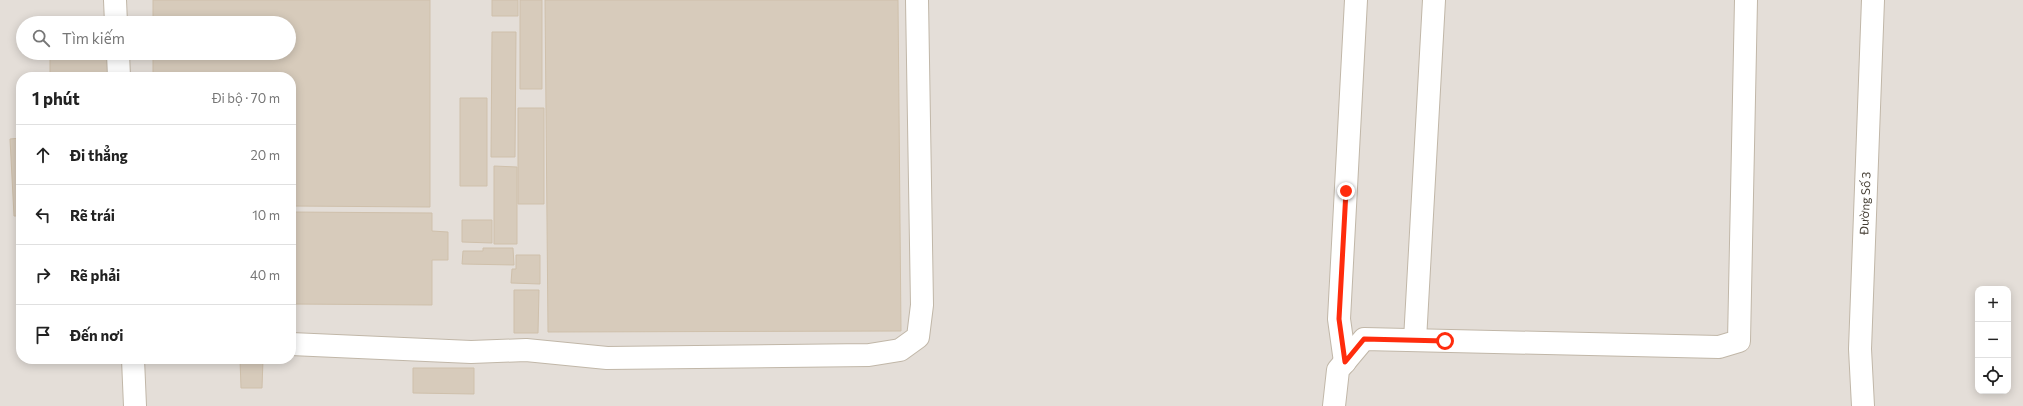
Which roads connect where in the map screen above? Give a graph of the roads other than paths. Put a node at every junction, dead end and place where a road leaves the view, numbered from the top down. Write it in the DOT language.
graph roads {
  1 [pos="115,0"];
  2 [pos="917,0"];
  3 [pos="1356,0"];
  4 [pos="1434,0"];
  5 [pos="1746,0"];
  6 [pos="1873,0"];
  7 [pos="116,16"];
  8 [pos="118,60"];
  9 [pos="119,72"];
  10 [pos="1415,340"];
  11 [pos="296,344"];
  12 [pos="1345,362"];
  13 [pos="133,364"];
  14 [pos="135,406"];
  15 [pos="1334,406"];
  16 [pos="1863,406"];
  1 -- 7 [label="street"];
  2 -- 11 [label="street"];
  3 -- 12 [label="street"];
  4 -- 10 [label="street"];
  5 -- 10 [label="street"];
  6 -- 16 [label="street, Đường Số 3"];
  8 -- 9 [label="street"];
  10 -- 12 [label="street"];
  12 -- 15 [label="street"];
  13 -- 14 [label="street"];
}
